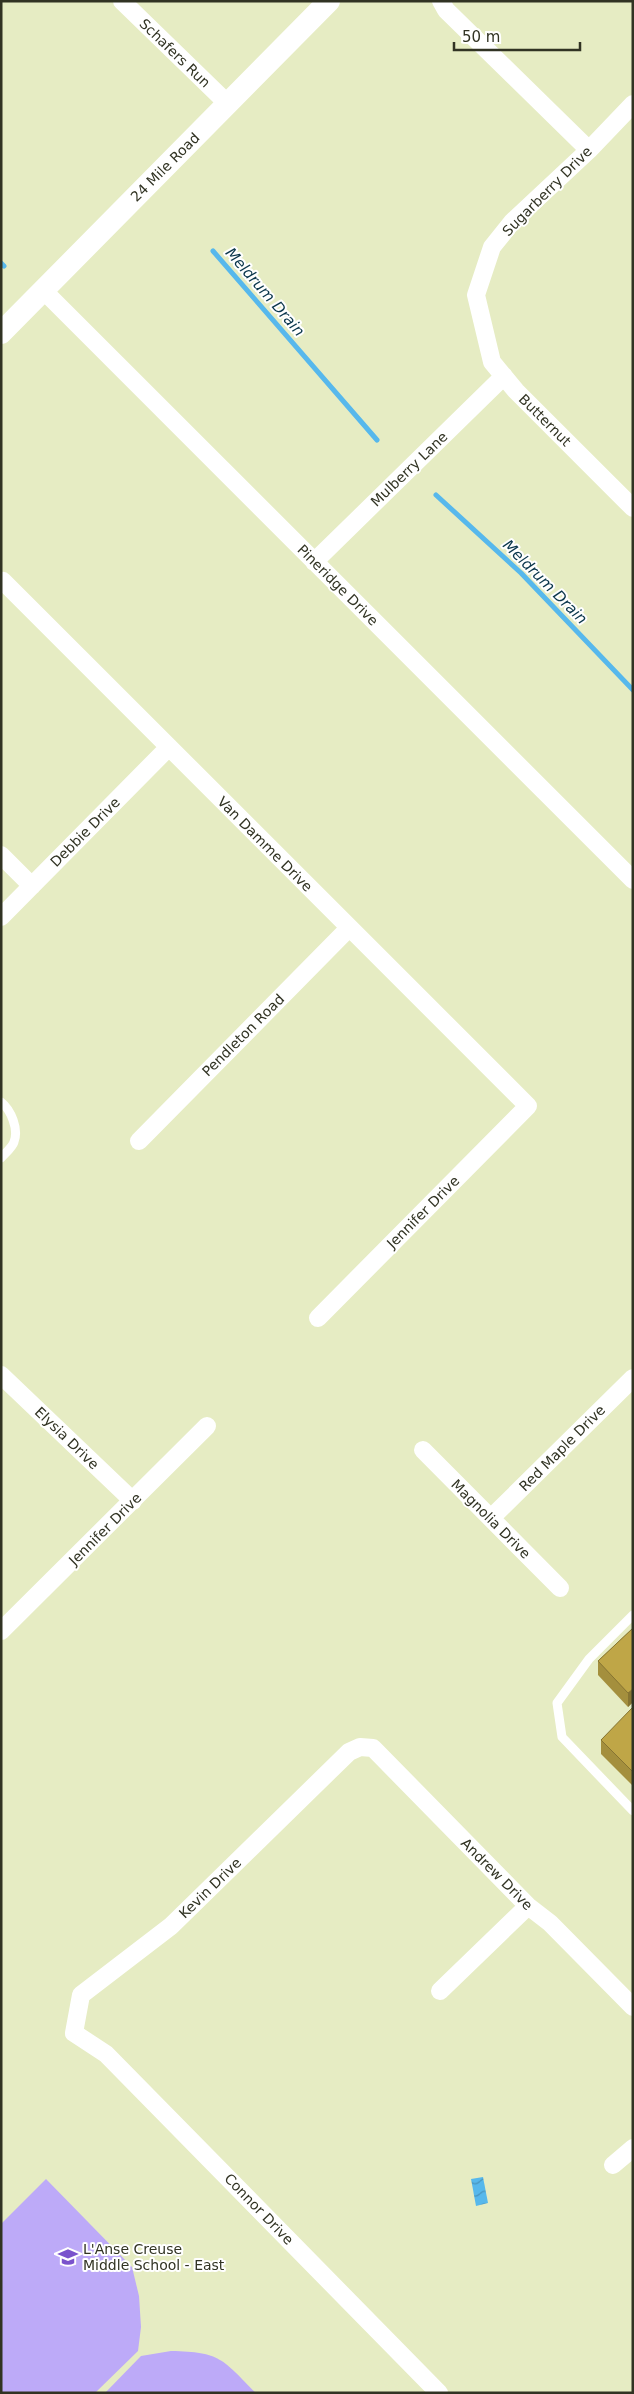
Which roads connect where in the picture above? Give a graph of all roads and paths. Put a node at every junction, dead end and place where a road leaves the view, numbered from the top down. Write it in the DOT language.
graph roads {
  1 [pos="122,1"];
  2 [pos="329,1"];
  3 [pos="441,1"];
  4 [pos="228,104"];
  5 [pos="633,104"];
  6 [pos="589,150"];
  7 [pos="44,291"];
  8 [pos="482,318"];
  9 [pos="1,334"];
  10 [pos="504,376"];
  11 [pos="633,508"];
  12 [pos="314,562"];
  13 [pos="2,582"];
  14 [pos="169,747"];
  15 [pos="1,856"];
  16 [pos="633,880"];
  17 [pos="32,886"];
  18 [pos="1,917"];
  19 [pos="348,929"];
  20 [pos="1,1102"];
  21 [pos="528,1106"];
  22 [pos="139,1141"];
  23 [pos="1,1158"];
  24 [pos="318,1318"];
  25 [pos="1,1375"];
  26 [pos="633,1378"];
  27 [pos="207,1426"];
  28 [pos="422,1450"];
  29 [pos="133,1502"];
  30 [pos="491,1518"];
  31 [pos="560,1588"];
  32 [pos="633,1615"];
  33 [pos="1,1631"];
  34 [pos="360,1748"];
  35 [pos="633,1811"];
  36 [pos="528,1906"];
  37 [pos="440,1991"];
  38 [pos="633,2006"];
  39 [pos="74,2033"];
  40 [pos="633,2148"];
  41 [pos="613,2165"];
  42 [pos="439,2393"];
  1 -- 4 [label="street, Schafers Run"];
  2 -- 4 [label="street, 24 Mile Road"];
  3 -- 6 [label="street"];
  4 -- 7 [label="street, 24 Mile Road"];
  5 -- 6 [label="street, Sugarberry Drive"];
  6 -- 8 [label="street, Sugarberry Drive"];
  7 -- 9 [label="street, 24 Mile Road"];
  7 -- 12 [label="street, Pineridge Drive"];
  8 -- 10 [label="street, Butternut"];
  10 -- 11 [label="street, Butternut"];
  10 -- 12 [label="street, Mulberry Lane"];
  12 -- 16 [label="street, Pineridge Drive"];
  13 -- 14 [label="street, Van Damme Drive"];
  14 -- 17 [label="street, Debbie Drive"];
  14 -- 19 [label="street, Van Damme Drive"];
  15 -- 17 [label="street"];
  17 -- 18 [label="street, Debbie Drive"];
  19 -- 21 [label="street, Van Damme Drive"];
  19 -- 22 [label="street, Pendleton Road"];
  20 -- 23 [label="lane"];
  21 -- 24 [label="street, Jennifer Drive"];
  25 -- 29 [label="street, Elysia Drive"];
  26 -- 30 [label="street, Red Maple Drive"];
  27 -- 29 [label="street, Jennifer Drive"];
  28 -- 30 [label="street, Magnolia Drive"];
  29 -- 33 [label="street, Jennifer Drive"];
  30 -- 31 [label="street, Magnolia Drive"];
  32 -- 35 [label="lane"];
  34 -- 36 [label="street, Andrew Drive"];
  34 -- 39 [label="street, Kevin Drive"];
  36 -- 37 [label="street"];
  36 -- 38 [label="street, Andrew Drive"];
  39 -- 42 [label="street, Connor Drive"];
  40 -- 41 [label="street"];
}
